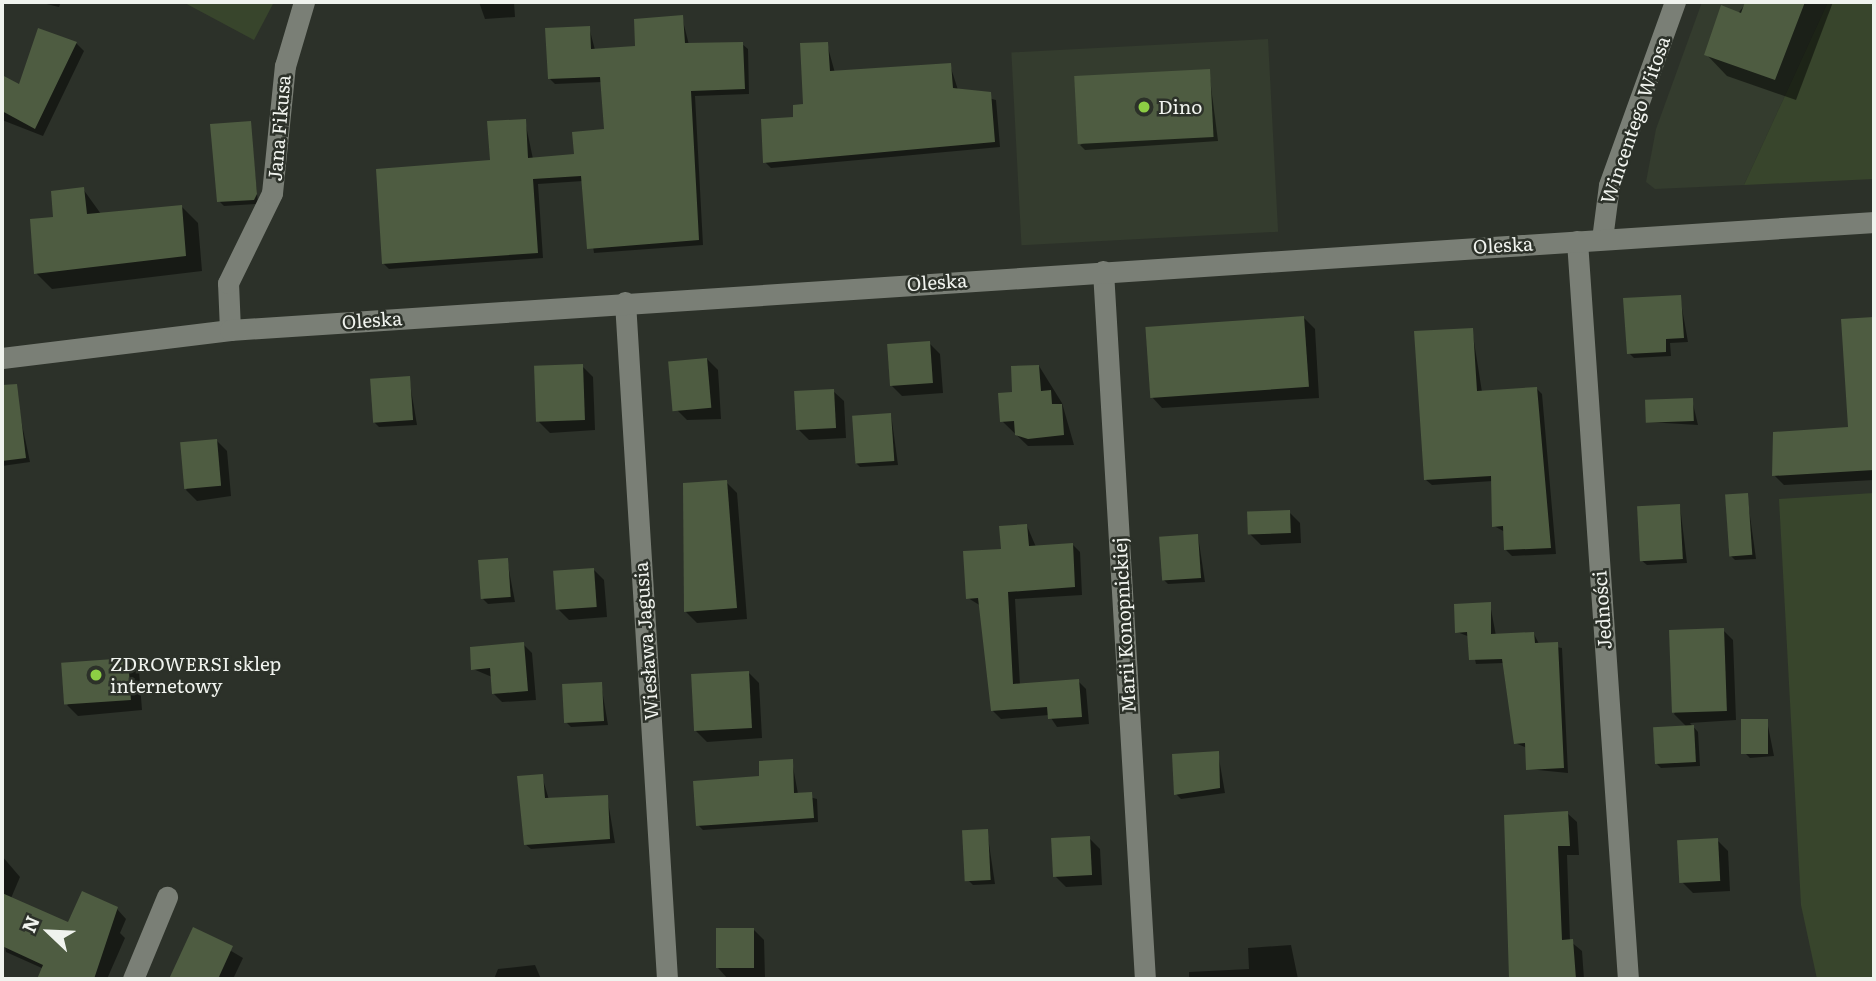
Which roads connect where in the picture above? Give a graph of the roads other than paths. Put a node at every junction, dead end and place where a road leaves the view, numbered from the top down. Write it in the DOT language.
graph roads {
  1 [pos="304,2"];
  2 [pos="1675,2"];
  3 [pos="1874,222"];
  4 [pos="1602,239"];
  5 [pos="1577,241"];
  6 [pos="1103,271"];
  7 [pos="625,302"];
  8 [pos="230,330"];
  9 [pos="2,358"];
  10 [pos="167,897"];
  11 [pos="133,979"];
  12 [pos="667,979"];
  13 [pos="1145,979"];
  14 [pos="1628,979"];
  1 -- 8 [label="street, Jana Fikusa"];
  2 -- 4 [label="street, Wincentego Witosa"];
  3 -- 4 [label="street, Oleska"];
  4 -- 5 [label="street, Oleska"];
  5 -- 6 [label="street, Oleska"];
  5 -- 14 [label="street, Jedności"];
  6 -- 7 [label="street, Oleska"];
  6 -- 13 [label="street, Marii Konopnickiej"];
  7 -- 8 [label="street, Oleska"];
  7 -- 12 [label="street, Wiesława Jagusia"];
  8 -- 9 [label="street, Oleska"];
  10 -- 11 [label="street"];
}
